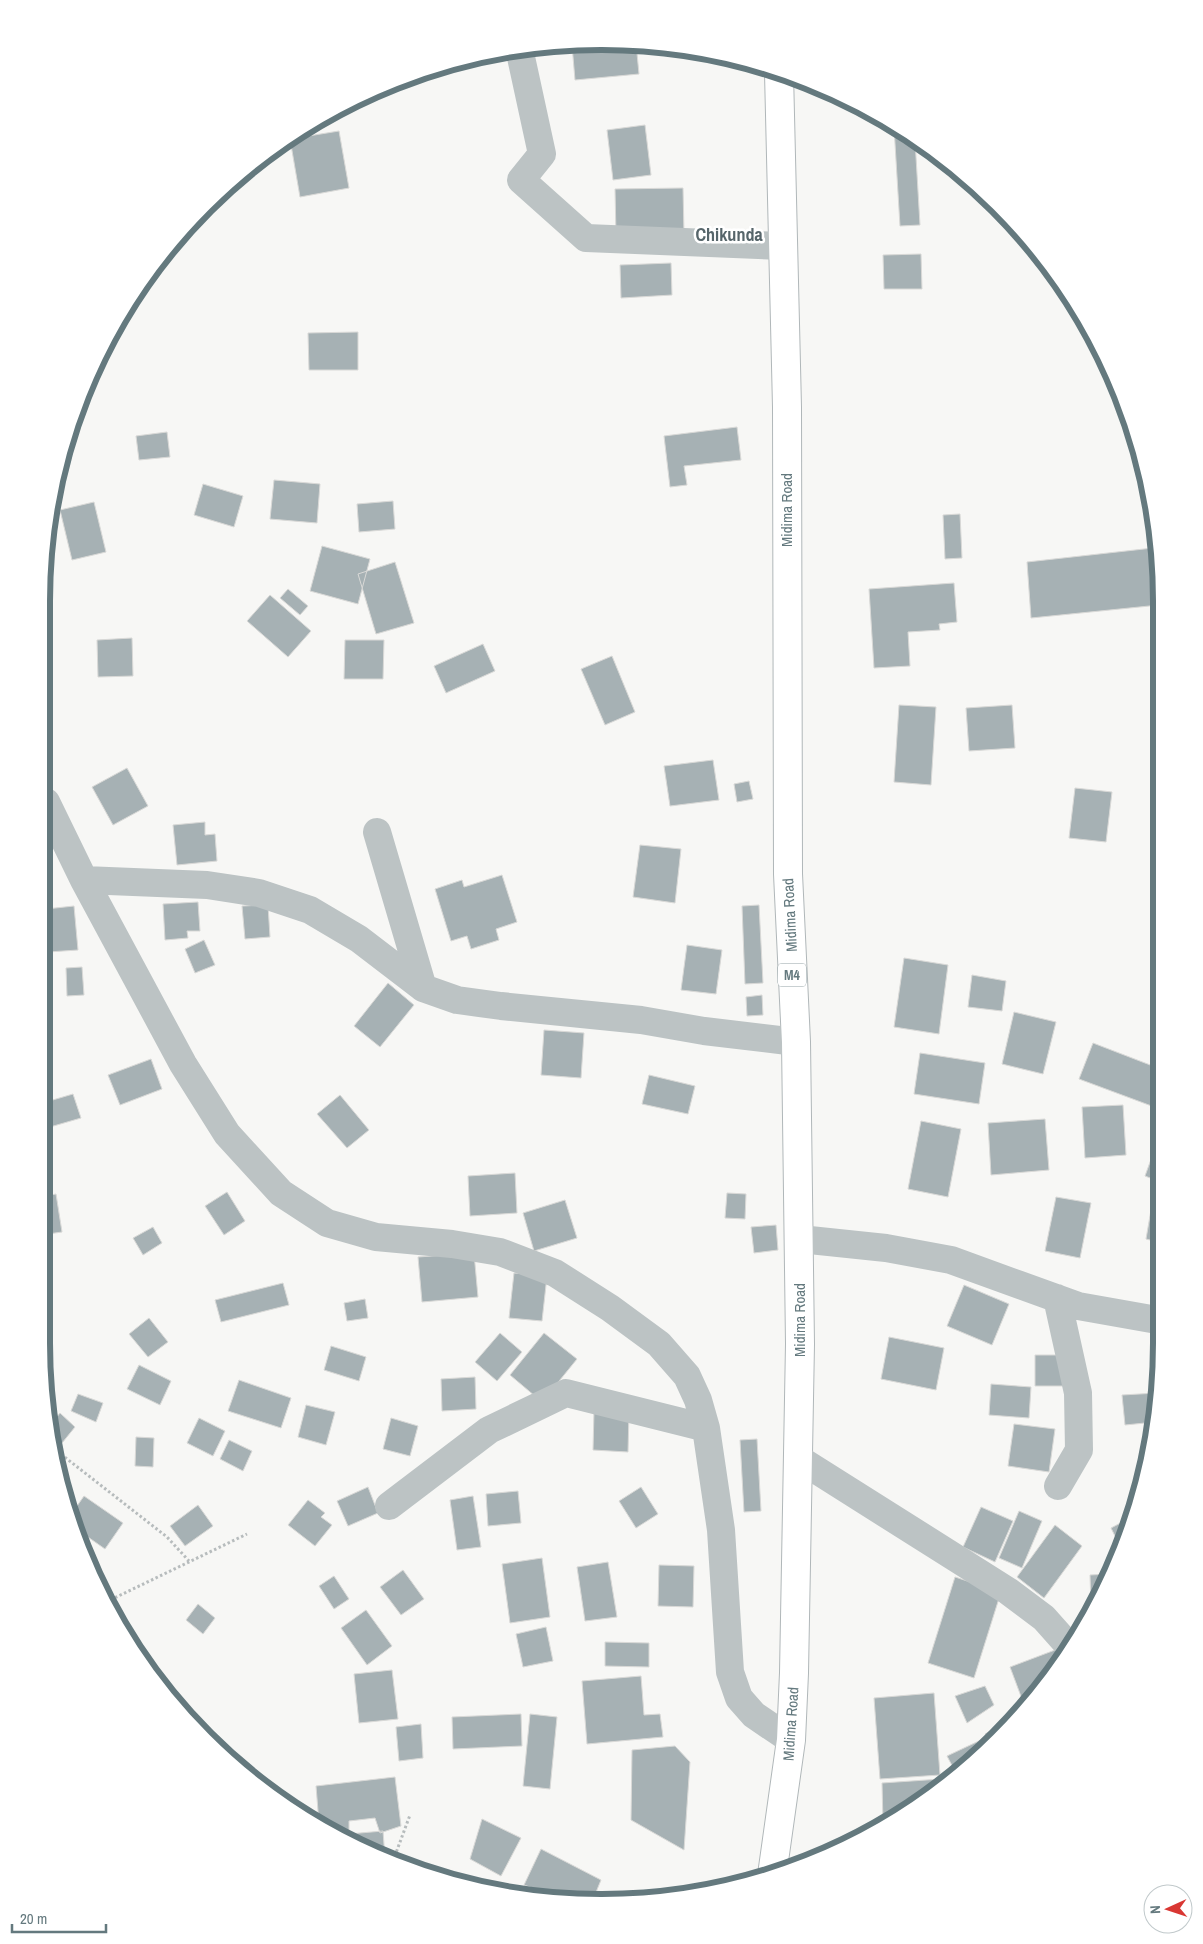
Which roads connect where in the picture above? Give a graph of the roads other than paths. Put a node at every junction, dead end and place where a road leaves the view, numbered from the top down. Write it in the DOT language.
graph roads {
  1 [pos="521,57"];
  2 [pos="779,79"];
  3 [pos="783,246"];
  4 [pos="50,810"];
  5 [pos="377,832"];
  6 [pos="84,880"];
  7 [pos="423,988"];
  8 [pos="796,1042"];
  9 [pos="800,1239"];
  10 [pos="1057,1298"];
  11 [pos="1153,1319"];
  12 [pos="706,1428"];
  13 [pos="798,1459"];
  14 [pos="1058,1486"];
  15 [pos="389,1506"];
  16 [pos="1065,1641"];
  17 [pos="791,1740"];
  18 [pos="773,1867"];
  1 -- 3 [label="street"];
  2 -- 3 [label="main road, Midima Road / M4"];
  3 -- 8 [label="main road, Midima Road / M4"];
  4 -- 6 [label="street"];
  5 -- 7 [label="street"];
  6 -- 7 [label="street"];
  6 -- 12 [label="street"];
  7 -- 8 [label="street"];
  8 -- 9 [label="main road, Midima Road / M4"];
  9 -- 10 [label="street"];
  9 -- 13 [label="main road, Midima Road / M4"];
  10 -- 11 [label="street"];
  10 -- 14 [label="street"];
  12 -- 15 [label="street"];
  12 -- 17 [label="street"];
  13 -- 16 [label="street"];
  13 -- 17 [label="main road, Midima Road / M4"];
  17 -- 18 [label="main road, Midima Road / M4"];
}
